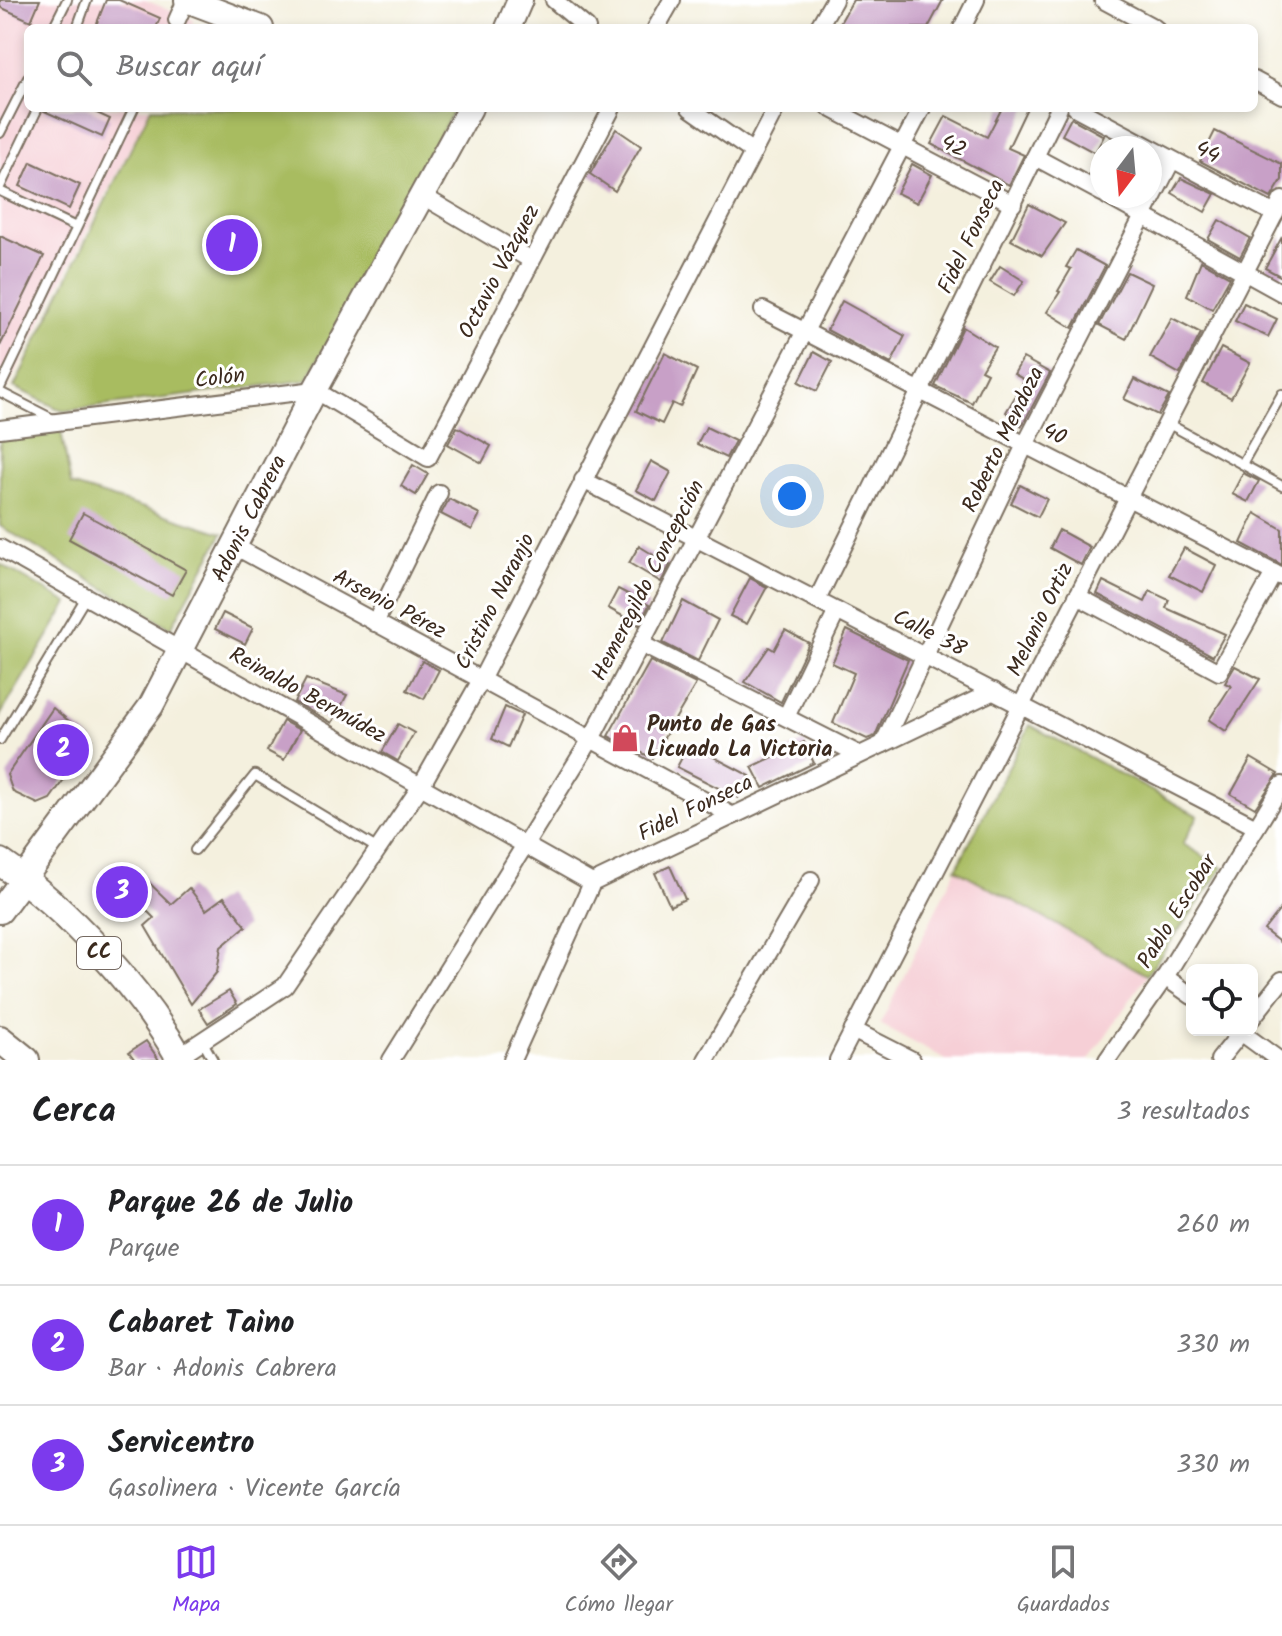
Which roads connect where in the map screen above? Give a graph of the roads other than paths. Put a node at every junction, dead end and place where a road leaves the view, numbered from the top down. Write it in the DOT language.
graph roads {
  1 [pos="67,0"];
  2 [pos="87,0"];
  3 [pos="520,0"];
  4 [pos="554,0"];
  5 [pos="672,0"];
  6 [pos="976,0"];
  7 [pos="1103,0"];
  8 [pos="830,1"];
  9 [pos="181,12"];
  10 [pos="55,24"];
  11 [pos="78,24"];
  12 [pos="241,24"];
  13 [pos="510,24"];
  14 [pos="582,24"];
  15 [pos="658,24"];
  16 [pos="820,24"];
  17 [pos="964,24"];
  18 [pos="1148,24"];
  19 [pos="1258,82"];
  20 [pos="24,86"];
  21 [pos="1282,95"];
  22 [pos="36,112"];
  23 [pos="132,112"];
  24 [pos="468,112"];
  25 [pos="610,112"];
  26 [pos="696,112"];
  27 [pos="774,112"];
  28 [pos="838,112"];
  29 [pos="920,112"];
  30 [pos="1057,112"];
  31 [pos="1083,112"];
  32 [pos="0,133"];
  33 [pos="903,146"];
  34 [pos="753,152"];
  35 [pos="1035,157"];
  36 [pos="1172,160"];
  37 [pos="1090,187"];
  38 [pos="0,189"];
  39 [pos="421,195"];
  40 [pos="1013,204"];
  41 [pos="1278,207"];
  42 [pos="1129,208"];
  43 [pos="1143,215"];
  44 [pos="76,227"];
  45 [pos="531,260"];
  46 [pos="1244,272"];
  47 [pos="1282,293"];
  48 [pos="763,310"];
  49 [pos="803,330"];
  50 [pos="0,390"];
  51 [pos="315,390"];
  52 [pos="920,391"];
  53 [pos="1282,394"];
  54 [pos="57,421"];
  55 [pos="1166,422"];
  56 [pos="0,429"];
  57 [pos="1025,445"];
  58 [pos="1242,464"];
  59 [pos="583,480"];
  60 [pos="1282,486"];
  61 [pos="439,493"];
  62 [pos="1127,497"];
  63 [pos="696,538"];
  64 [pos="236,547"];
  65 [pos="0,548"];
  66 [pos="1278,575"];
  67 [pos="1077,596"];
  68 [pos="86,597"];
  69 [pos="817,600"];
  70 [pos="837,611"];
  71 [pos="375,623"];
  72 [pos="641,644"];
  73 [pos="181,650"];
  74 [pos="924,656"];
  75 [pos="481,680"];
  76 [pos="994,691"];
  77 [pos="1023,706"];
  78 [pos="786,717"];
  79 [pos="591,739"];
  80 [pos="0,740"];
  81 [pos="883,744"];
  82 [pos="858,754"];
  83 [pos="1282,785"];
  84 [pos="421,786"];
  85 [pos="733,816"];
  86 [pos="1256,827"];
  87 [pos="527,846"];
  88 [pos="378,849"];
  89 [pos="195,850"];
  90 [pos="0,862"];
  91 [pos="25,879"];
  92 [pos="811,880"];
  93 [pos="592,883"];
  94 [pos="0,911"];
  95 [pos="1165,977"];
  96 [pos="1282,980"];
  97 [pos="1186,992"];
  98 [pos="1258,1010"];
  99 [pos="853,1030"];
  100 [pos="1237,1036"];
  101 [pos="1248,1036"];
  102 [pos="0,1039"];
  103 [pos="203,1042"];
  104 [pos="180,1058"];
  105 [pos="26,1060"];
  106 [pos="213,1060"];
  107 [pos="391,1060"];
  108 [pos="512,1060"];
  109 [pos="706,1060"];
  110 [pos="838,1060"];
  111 [pos="912,1060"];
  112 [pos="1107,1060"];
  113 [pos="1219,1060"];
  114 [pos="1279,1060"];
  1 -- 10 [label="lane"];
  2 -- 11 [label="lane"];
  3 -- 13 [label="street"];
  4 -- 14 [label="street"];
  5 -- 15 [label="street"];
  6 -- 17 [label="street"];
  7 -- 18 [label="street"];
  8 -- 16 [label="street"];
  9 -- 12 [label="street"];
  19 -- 21 [label="street"];
  20 -- 32 [label="lane"];
  22 -- 38 [label="lane"];
  23 -- 44 [label="lane"];
  24 -- 39 [label="street, Adonis Cabrera"];
  25 -- 45 [label="street, Octavio Vázquez"];
  26 -- 34 [label="street"];
  27 -- 34 [label="street, Cristino Naranjo"];
  28 -- 33 [label="street, 42"];
  29 -- 33 [label="street, Hemeregildo Concepción"];
  30 -- 35 [label="street, Fidel Fonseca"];
  31 -- 36 [label="street, 44"];
  33 -- 40 [label="street, 42"];
  33 -- 49 [label="street, Hemeregildo Concepción"];
  34 -- 59 [label="street, Cristino Naranjo"];
  35 -- 37 [label="street"];
  35 -- 40 [label="street, Fidel Fonseca"];
  36 -- 41 [label="street, 44"];
  36 -- 43 [label="street, Roberto Mendoza"];
  38 -- 44 [label="lane"];
  39 -- 45 [label="street"];
  39 -- 51 [label="street, Adonis Cabrera"];
  40 -- 52 [label="street, Fidel Fonseca"];
  41 -- 46 [label="street, Melanio Ortiz"];
  42 -- 43 [label="street"];
  43 -- 46 [label="street"];
  43 -- 57 [label="street, Roberto Mendoza"];
  44 -- 50 [label="lane"];
  45 -- 51 [label="street, Octavio Vázquez"];
  46 -- 47 [label="street"];
  46 -- 55 [label="street, Melanio Ortiz"];
  48 -- 49 [label="street, 40"];
  49 -- 52 [label="street, 40"];
  49 -- 63 [label="street, Hemeregildo Concepción"];
  50 -- 54 [label="lane"];
  51 -- 54 [label="street, Colón"];
  51 -- 64 [label="street, Adonis Cabrera"];
  52 -- 57 [label="street, 40"];
  52 -- 69 [label="street, Fidel Fonseca"];
  53 -- 58 [label="lane"];
  54 -- 56 [label="street, Colón"];
  55 -- 58 [label="lane"];
  55 -- 62 [label="street, Melanio Ortiz"];
  57 -- 62 [label="street, 40"];
  57 -- 74 [label="street, Roberto Mendoza"];
  58 -- 60 [label="lane"];
  59 -- 63 [label="street, Calle 38"];
  59 -- 75 [label="street, Cristino Naranjo"];
  61 -- 71 [label="street"];
  62 -- 66 [label="street, 40"];
  62 -- 67 [label="street, Melanio Ortiz"];
  63 -- 69 [label="street, Calle 38"];
  63 -- 72 [label="street, Hemeregildo Concepción"];
  64 -- 71 [label="street, Arsenio Pérez"];
  64 -- 73 [label="street, Adonis Cabrera"];
  65 -- 68 [label="street, Reinaldo Bermúdez"];
  66 -- 67 [label="street"];
  67 -- 77 [label="street, Melanio Ortiz"];
  68 -- 73 [label="street, Reinaldo Bermúdez"];
  68 -- 80 [label="lane"];
  69 -- 70 [label="street, Calle 38"];
  70 -- 74 [label="street, Calle 38"];
  70 -- 78 [label="street"];
  71 -- 75 [label="street, Arsenio Pérez"];
  72 -- 78 [label="street"];
  72 -- 79 [label="street, Hemeregildo Concepción"];
  73 -- 84 [label="street, Reinaldo Bermúdez"];
  73 -- 91 [label="street, Adonis Cabrera"];
  74 -- 76 [label="street, Calle 38"];
  74 -- 81 [label="street, Roberto Mendoza"];
  75 -- 79 [label="street, Arsenio Pérez"];
  75 -- 84 [label="street, Cristino Naranjo"];
  76 -- 77 [label="street, Calle 38"];
  76 -- 81 [label="street, Fidel Fonseca"];
  77 -- 86 [label="street, Calle 38"];
  77 -- 99 [label="street, Melanio Ortiz"];
  78 -- 82 [label="street"];
  79 -- 85 [label="street, Arsenio Pérez"];
  79 -- 87 [label="street, Hemeregildo Concepción"];
  81 -- 82 [label="street, Fidel Fonseca"];
  82 -- 85 [label="street, Fidel Fonseca"];
  83 -- 86 [label="street, Pablo Escobar"];
  84 -- 87 [label="street, Reinaldo Bermúdez"];
  84 -- 88 [label="street, Cristino Naranjo"];
  85 -- 93 [label="street, Fidel Fonseca"];
  86 -- 95 [label="street, Pablo Escobar"];
  87 -- 93 [label="street, Reinaldo Bermúdez"];
  87 -- 107 [label="street, Hemeregildo Concepción"];
  88 -- 89 [label="lane"];
  88 -- 103 [label="street, Cristino Naranjo"];
  90 -- 91 [label="main road, CC"];
  91 -- 94 [label="street, Adonis Cabrera"];
  91 -- 104 [label="main road, CC"];
  92 -- 109 [label="street"];
  93 -- 108 [label="street"];
  95 -- 97 [label="street"];
  95 -- 112 [label="street, Pablo Escobar"];
  96 -- 98 [label="street"];
  99 -- 110 [label="street, Melanio Ortiz"];
  99 -- 111 [label="street"];
  100 -- 113 [label="street"];
  101 -- 114 [label="street"];
  102 -- 105 [label="main road"];
  103 -- 104 [label="street, Cristino Naranjo"];
  103 -- 106 [label="lane"];
}
